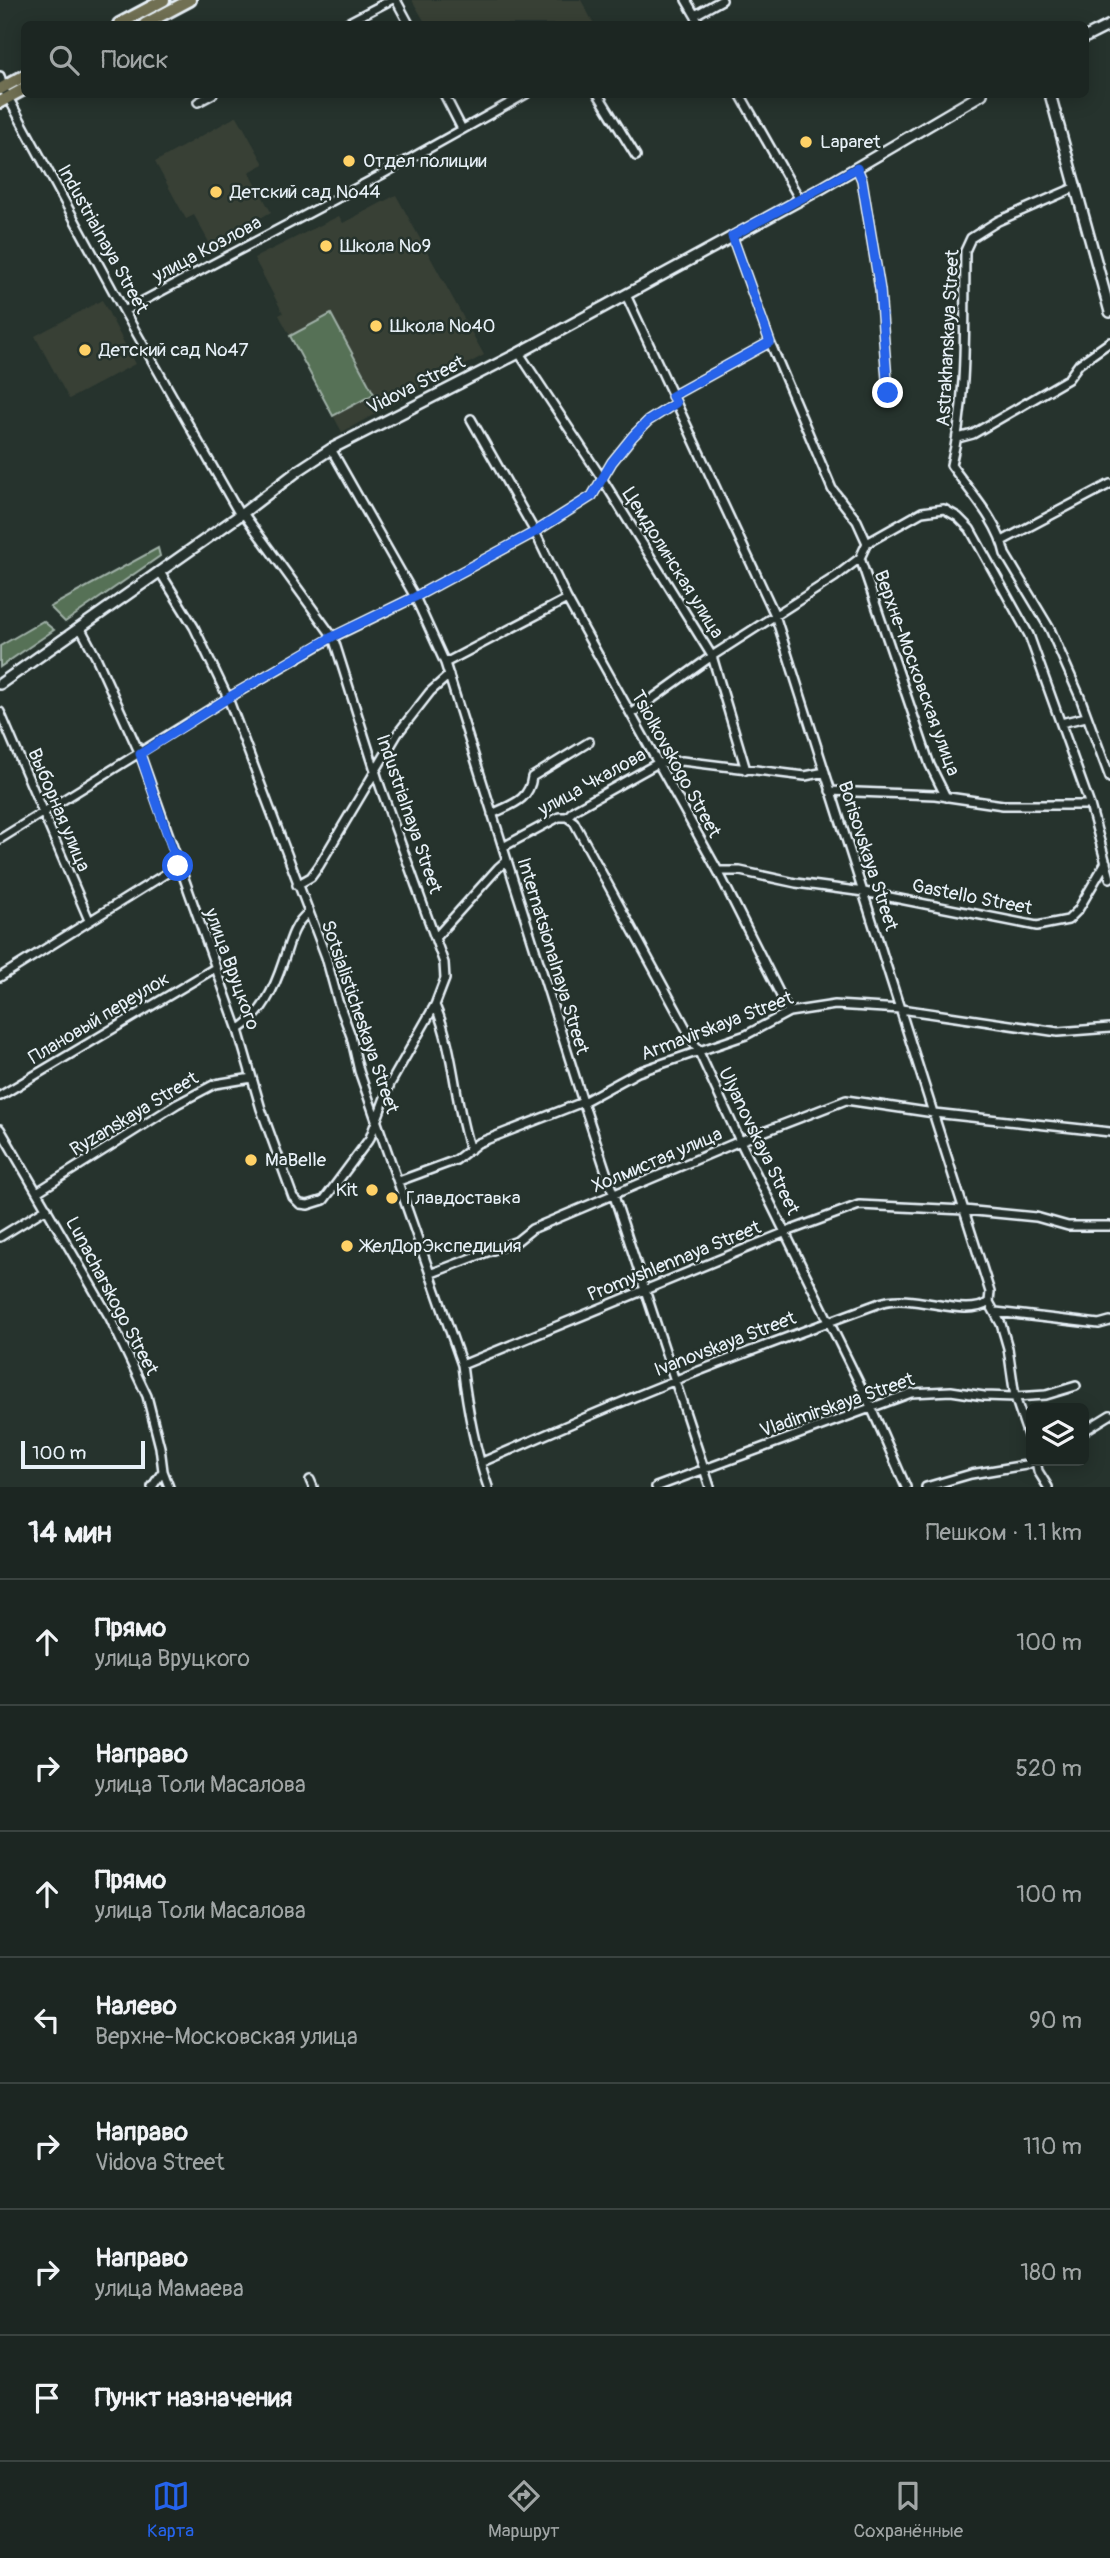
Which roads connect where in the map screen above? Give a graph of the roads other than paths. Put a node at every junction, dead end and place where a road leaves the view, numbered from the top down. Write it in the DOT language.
graph roads {
  1 [pos="164,0"];
  2 [pos="190,0"];
  3 [pos="394,0"];
  4 [pos="686,0"];
  5 [pos="722,0"];
  6 [pos="695,15"];
  7 [pos="125,21"];
  8 [pos="151,21"];
  9 [pos="351,21"];
  10 [pos="407,21"];
  11 [pos="698,21"];
  12 [pos="1110,25"];
  13 [pos="1089,36"];
  14 [pos="21,78"];
  15 [pos="21,89"];
  16 [pos="2,90"];
  17 [pos="206,98"];
  18 [pos="446,98"];
  19 [pos="519,98"];
  20 [pos="600,98"];
  21 [pos="742,98"];
  22 [pos="975,98"];
  23 [pos="1051,98"];
  24 [pos="198,102"];
  25 [pos="462,129"];
  26 [pos="636,156"];
  27 [pos="857,168"];
  28 [pos="1076,187"];
  29 [pos="800,200"];
  30 [pos="732,236"];
  31 [pos="626,295"];
  32 [pos="1107,295"];
  33 [pos="124,311"];
  34 [pos="1110,312"];
  35 [pos="770,342"];
  36 [pos="1110,342"];
  37 [pos="519,353"];
  38 [pos="888,393"];
  39 [pos="674,399"];
  40 [pos="471,419"];
  41 [pos="958,438"];
  42 [pos="331,449"];
  43 [pos="603,480"];
  44 [pos="1110,484"];
  45 [pos="242,514"];
  46 [pos="535,532"];
  47 [pos="1002,541"];
  48 [pos="867,543"];
  49 [pos="860,558"];
  50 [pos="160,572"];
  51 [pos="415,597"];
  52 [pos="567,599"];
  53 [pos="775,615"];
  54 [pos="81,629"];
  55 [pos="332,637"];
  56 [pos="712,656"];
  57 [pos="445,663"];
  58 [pos="449,675"];
  59 [pos="0,684"];
  60 [pos="228,698"];
  61 [pos="0,712"];
  62 [pos="631,715"];
  63 [pos="1086,718"];
  64 [pos="1061,723"];
  65 [pos="589,742"];
  66 [pos="140,754"];
  67 [pos="657,763"];
  68 [pos="746,770"];
  69 [pos="376,771"];
  70 [pos="825,772"];
  71 [pos="1110,778"];
  72 [pos="830,790"];
  73 [pos="946,797"];
  74 [pos="1090,805"];
  75 [pos="43,813"];
  76 [pos="492,814"];
  77 [pos="567,817"];
  78 [pos="0,839"];
  79 [pos="503,847"];
  80 [pos="506,861"];
  81 [pos="1106,862"];
  82 [pos="178,866"];
  83 [pos="718,871"];
  84 [pos="1110,878"];
  85 [pos="298,886"];
  86 [pos="864,892"];
  87 [pos="308,913"];
  88 [pos="89,920"];
  89 [pos="435,938"];
  90 [pos="215,968"];
  91 [pos="0,976"];
  92 [pos="435,1005"];
  93 [pos="901,1009"];
  94 [pos="789,1012"];
  95 [pos="1110,1028"];
  96 [pos="238,1030"];
  97 [pos="699,1052"];
  98 [pos="252,1078"];
  99 [pos="0,1096"];
  100 [pos="583,1101"];
  101 [pos="934,1113"];
  102 [pos="378,1119"];
  103 [pos="0,1129"];
  104 [pos="1110,1132"];
  105 [pos="740,1141"];
  106 [pos="470,1150"];
  107 [pos="399,1181"];
  108 [pos="37,1192"];
  109 [pos="613,1196"];
  110 [pos="47,1208"];
  111 [pos="964,1210"];
  112 [pos="1110,1226"];
  113 [pos="786,1232"];
  114 [pos="0,1237"];
  115 [pos="432,1273"];
  116 [pos="645,1290"];
  117 [pos="989,1302"];
  118 [pos="996,1312"];
  119 [pos="829,1321"];
  120 [pos="1110,1321"];
  121 [pos="462,1365"];
  122 [pos="674,1381"];
  123 [pos="1076,1386"];
  124 [pos="1015,1398"];
  125 [pos="871,1407"];
  126 [pos="1110,1415"];
  127 [pos="1089,1428"];
  128 [pos="1026,1430"];
  129 [pos="480,1463"];
  130 [pos="1026,1465"];
  131 [pos="1036,1466"];
  132 [pos="704,1469"];
  133 [pos="163,1471"];
  134 [pos="152,1487"];
  135 [pos="169,1487"];
  136 [pos="488,1487"];
  137 [pos="656,1487"];
  138 [pos="710,1487"];
  139 [pos="906,1487"];
  140 [pos="926,1487"];
  141 [pos="1048,1487"];
  1 -- 7 [label="highway"];
  2 -- 8 [label="highway"];
  3 -- 9 [label="street"];
  3 -- 10 [label="street"];
  4 -- 6 [label="street"];
  5 -- 6 [label="street"];
  6 -- 11 [label="street"];
  12 -- 13 [label="street"];
  14 -- 16 [label="highway"];
  15 -- 16 [label="highway"];
  16 -- 33 [label="street, Industrialnaya Street"];
  17 -- 24 [label="street"];
  18 -- 25 [label="street"];
  19 -- 25 [label="street, улица Козлова"];
  20 -- 26 [label="street"];
  21 -- 29 [label="street"];
  22 -- 27 [label="street, Vidova Street"];
  23 -- 28 [label="street"];
  25 -- 33 [label="street, улица Козлова"];
  27 -- 29 [label="street, Vidova Street"];
  27 -- 38 [label="street"];
  28 -- 32 [label="street"];
  28 -- 41 [label="street, Astrakhanskaya Street"];
  29 -- 30 [label="street, Vidova Street"];
  30 -- 31 [label="street, Vidova Street"];
  30 -- 35 [label="street"];
  31 -- 37 [label="street, Vidova Street"];
  31 -- 39 [label="street, Borisovskaya Street"];
  32 -- 34 [label="street"];
  33 -- 45 [label="street, Industrialnaya Street"];
  35 -- 39 [label="street"];
  35 -- 48 [label="street"];
  36 -- 41 [label="street"];
  37 -- 42 [label="street, Vidova Street"];
  37 -- 43 [label="street, Цемдолинская улица"];
  39 -- 43 [label="street"];
  39 -- 53 [label="street, Borisovskaya Street"];
  40 -- 46 [label="street, Tsiolkovskogo Street"];
  41 -- 47 [label="street, Astrakhanskaya Street"];
  42 -- 45 [label="street, Vidova Street"];
  42 -- 51 [label="street, Internatsionalnaya Street"];
  43 -- 46 [label="street"];
  43 -- 56 [label="street, Цемдолинская улица"];
  44 -- 47 [label="street"];
  45 -- 50 [label="street, Vidova Street"];
  45 -- 55 [label="street, Industrialnaya Street"];
  46 -- 51 [label="street"];
  46 -- 52 [label="street, Tsiolkovskogo Street"];
  47 -- 63 [label="street, Astrakhanskaya Street"];
  48 -- 49 [label="street"];
  48 -- 64 [label="street"];
  49 -- 53 [label="street"];
  49 -- 73 [label="street, Верхне-Московская улица"];
  50 -- 54 [label="street, Vidova Street"];
  50 -- 60 [label="street, Sotsialisticheskaya Street"];
  51 -- 55 [label="street"];
  51 -- 57 [label="street, Internatsionalnaya Street"];
  52 -- 57 [label="street"];
  52 -- 62 [label="street, Tsiolkovskogo Street"];
  53 -- 56 [label="street"];
  53 -- 70 [label="street, Borisovskaya Street"];
  54 -- 59 [label="street, Vidova Street"];
  54 -- 66 [label="street, улица Вруцкого"];
  55 -- 60 [label="street"];
  55 -- 69 [label="street, Industrialnaya Street"];
  56 -- 62 [label="street"];
  56 -- 68 [label="street, Цемдолинская улица"];
  57 -- 58 [label="street, Internatsionalnaya Street"];
  58 -- 69 [label="street"];
  58 -- 76 [label="street, Internatsionalnaya Street"];
  60 -- 66 [label="street"];
  60 -- 85 [label="street, Sotsialisticheskaya Street"];
  61 -- 75 [label="street, Выборная улица"];
  62 -- 67 [label="street, Tsiolkovskogo Street"];
  63 -- 64 [label="street"];
  63 -- 71 [label="street, Astrakhanskaya Street"];
  64 -- 74 [label="street"];
  65 -- 76 [label="street"];
  66 -- 75 [label="street"];
  66 -- 82 [label="street, улица Вруцкого"];
  67 -- 68 [label="street, улица Чкалова"];
  67 -- 77 [label="street, улица Чкалова"];
  67 -- 83 [label="street, Tsiolkovskogo Street"];
  68 -- 70 [label="street, улица Чкалова"];
  69 -- 85 [label="street"];
  69 -- 89 [label="street, Industrialnaya Street"];
  70 -- 72 [label="street, Borisovskaya Street"];
  72 -- 73 [label="street"];
  72 -- 86 [label="street, Borisovskaya Street"];
  73 -- 74 [label="street"];
  74 -- 81 [label="street"];
  75 -- 78 [label="street"];
  75 -- 88 [label="street, Выборная улица"];
  76 -- 79 [label="street, Internatsionalnaya Street"];
  77 -- 79 [label="street, улица Чкалова"];
  77 -- 97 [label="street, Ulyanovskaya Street"];
  79 -- 80 [label="street, Internatsionalnaya Street"];
  80 -- 89 [label="street"];
  80 -- 100 [label="street, Internatsionalnaya Street"];
  81 -- 84 [label="street"];
  81 -- 86 [label="street, Gastello Street"];
  82 -- 88 [label="street"];
  82 -- 90 [label="street, улица Вруцкого"];
  83 -- 86 [label="street, Gastello Street"];
  83 -- 94 [label="street, Tsiolkovskogo Street"];
  85 -- 87 [label="street, Sotsialisticheskaya Street"];
  86 -- 93 [label="street, Borisovskaya Street"];
  87 -- 96 [label="street"];
  87 -- 102 [label="street, Sotsialisticheskaya Street"];
  88 -- 91 [label="street"];
  89 -- 92 [label="street, Industrialnaya Street"];
  90 -- 96 [label="street, улица Вруцкого"];
  90 -- 99 [label="street, Плановый переулок"];
  92 -- 102 [label="street"];
  92 -- 106 [label="street"];
  93 -- 94 [label="street, Armavirskaya Street"];
  93 -- 95 [label="street, Armavirskaya Street"];
  93 -- 101 [label="street, Borisovskaya Street"];
  94 -- 97 [label="street, Armavirskaya Street"];
  96 -- 98 [label="street, улица Вруцкого"];
  97 -- 100 [label="street, Armavirskaya Street"];
  97 -- 105 [label="street, Ulyanovskaya Street"];
  98 -- 102 [label="street, улица Вруцкого"];
  98 -- 108 [label="street, Ryzanskaya Street"];
  100 -- 106 [label="street, Armavirskaya Street"];
  100 -- 109 [label="street, Internatsionalnaya Street"];
  101 -- 104 [label="street, Холмистая улица"];
  101 -- 105 [label="street, Холмистая улица"];
  101 -- 111 [label="street, Borisovskaya Street"];
  102 -- 107 [label="street, Sotsialisticheskaya Street"];
  103 -- 108 [label="street, Lunacharskogo Street"];
  105 -- 109 [label="street, Холмистая улица"];
  105 -- 113 [label="street, Ulyanovskaya Street"];
  106 -- 107 [label="street, Armavirskaya Street"];
  107 -- 115 [label="street, Sotsialisticheskaya Street"];
  108 -- 110 [label="street, Lunacharskogo Street"];
  109 -- 115 [label="street, Холмистая улица"];
  109 -- 116 [label="street, Internatsionalnaya Street"];
  110 -- 114 [label="street"];
  110 -- 133 [label="street, Lunacharskogo Street"];
  111 -- 112 [label="street, Promyshlennaya Street"];
  111 -- 113 [label="street, Promyshlennaya Street"];
  111 -- 117 [label="street, Borisovskaya Street"];
  113 -- 116 [label="street, Promyshlennaya Street"];
  113 -- 119 [label="street, Ulyanovskaya Street"];
  115 -- 121 [label="street, Sotsialisticheskaya Street"];
  116 -- 121 [label="street, Promyshlennaya Street"];
  116 -- 122 [label="street, Internatsionalnaya Street"];
  117 -- 118 [label="street, Borisovskaya Street"];
  117 -- 119 [label="street, Ivanovskaya Street"];
  118 -- 120 [label="street"];
  118 -- 124 [label="street, Borisovskaya Street"];
  119 -- 122 [label="street, Ivanovskaya Street"];
  119 -- 125 [label="street, Ulyanovskaya Street"];
  121 -- 129 [label="street, Sotsialisticheskaya Street"];
  122 -- 129 [label="street, Ivanovskaya Street"];
  122 -- 132 [label="street, Internatsionalnaya Street"];
  123 -- 124 [label="street, Vladimirskaya Street"];
  124 -- 125 [label="street, Vladimirskaya Street"];
  124 -- 128 [label="street, Borisovskaya Street"];
  125 -- 132 [label="street, Vladimirskaya Street"];
  125 -- 139 [label="street, Ulyanovskaya Street"];
  126 -- 127 [label="street"];
  129 -- 136 [label="street, Sotsialisticheskaya Street"];
  130 -- 140 [label="street"];
  131 -- 141 [label="street"];
  132 -- 137 [label="street, Vladimirskaya Street"];
  132 -- 138 [label="street, Internatsionalnaya Street"];
  133 -- 134 [label="street"];
  133 -- 135 [label="street, Lunacharskogo Street"];
}
